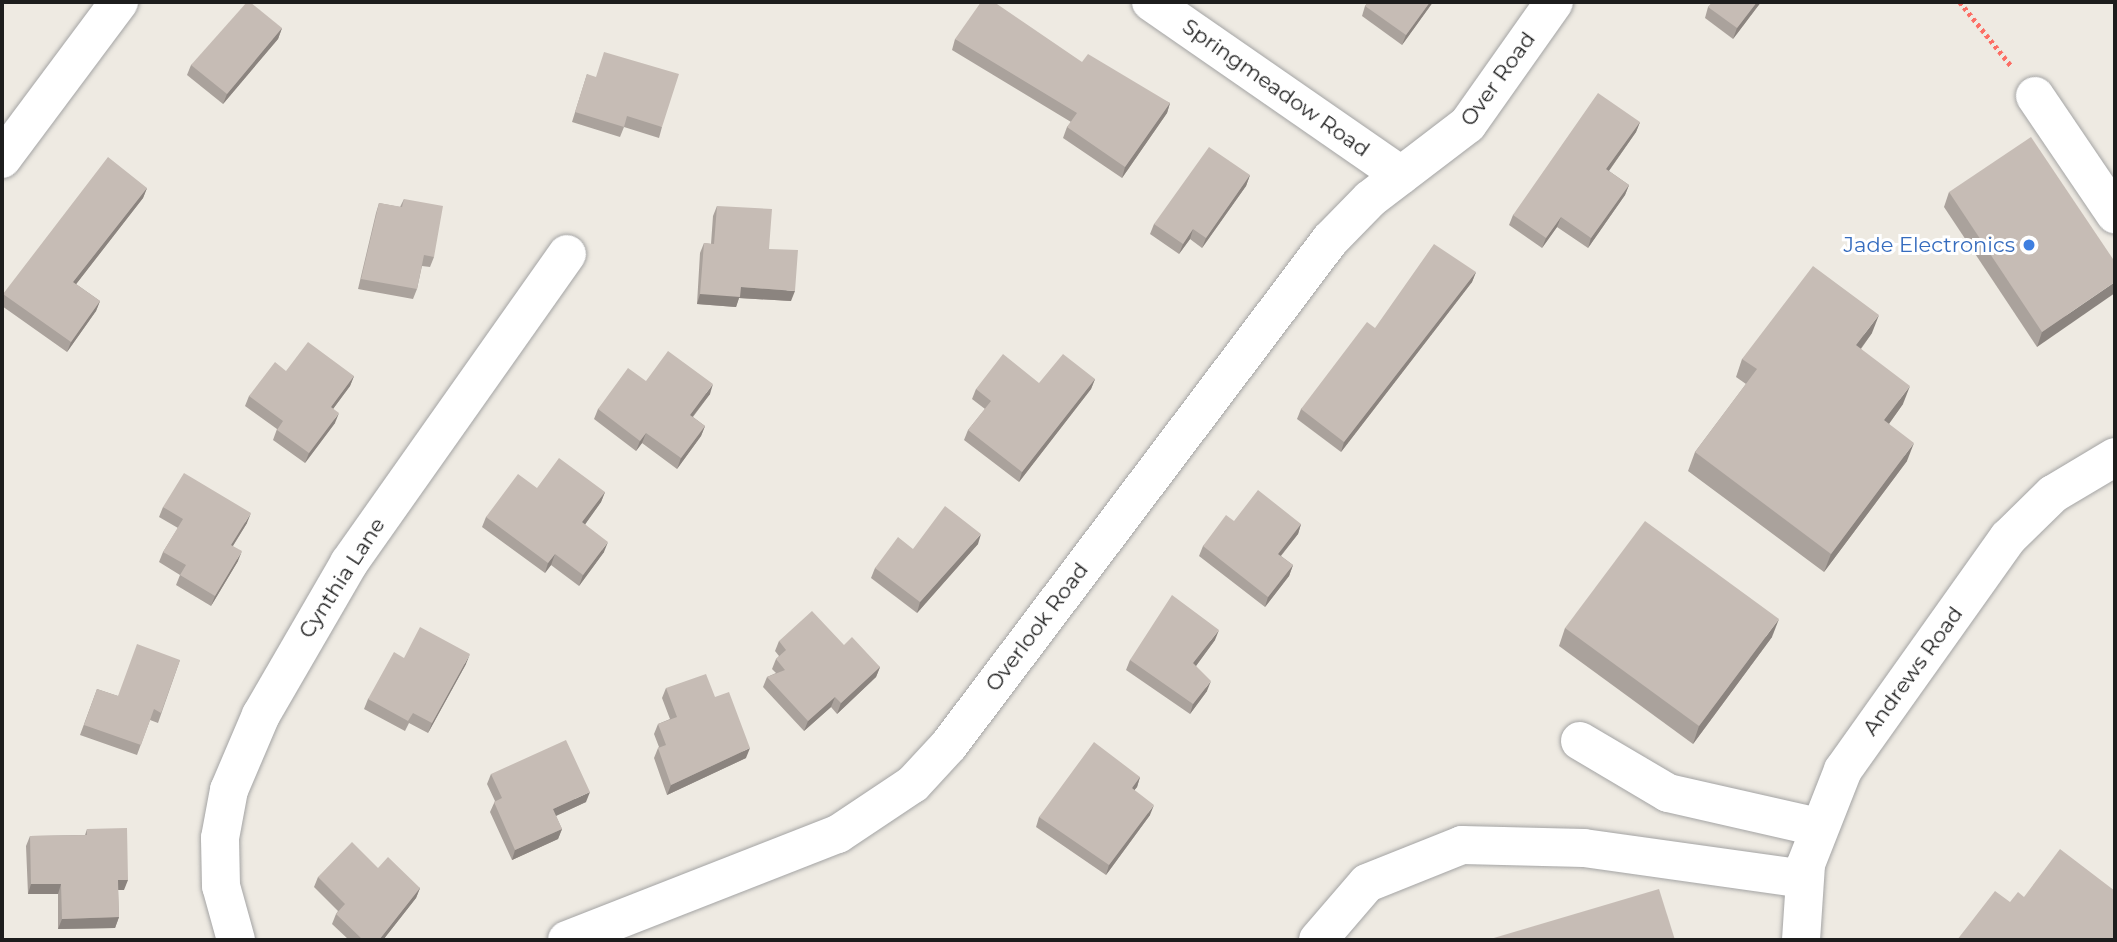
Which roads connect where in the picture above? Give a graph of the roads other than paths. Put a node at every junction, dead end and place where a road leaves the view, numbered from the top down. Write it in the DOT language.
graph roads {
  1 [pos="119,2"];
  2 [pos="1151,2"];
  3 [pos="1554,2"];
  4 [pos="2035,96"];
  5 [pos="2,159"];
  6 [pos="1401,174"];
  7 [pos="2115,214"];
  8 [pos="567,254"];
  9 [pos="2115,457"];
  10 [pos="1580,741"];
  11 [pos="1818,827"];
  12 [pos="1804,879"];
  13 [pos="236,940"];
  14 [pos="567,940"];
  15 [pos="1318,940"];
  16 [pos="1801,940"];
  1 -- 5 [label="street"];
  2 -- 6 [label="street, Springmeadow Road"];
  3 -- 6 [label="street, Over Road"];
  4 -- 7 [label="street"];
  6 -- 14 [label="street, Overlook Road"];
  8 -- 13 [label="street, Cynthia Lane"];
  9 -- 11 [label="street, Andrews Road"];
  10 -- 11 [label="street"];
  11 -- 12 [label="street, Andrews Road"];
  12 -- 15 [label="street"];
  12 -- 16 [label="street, Andrews Road"];
}
